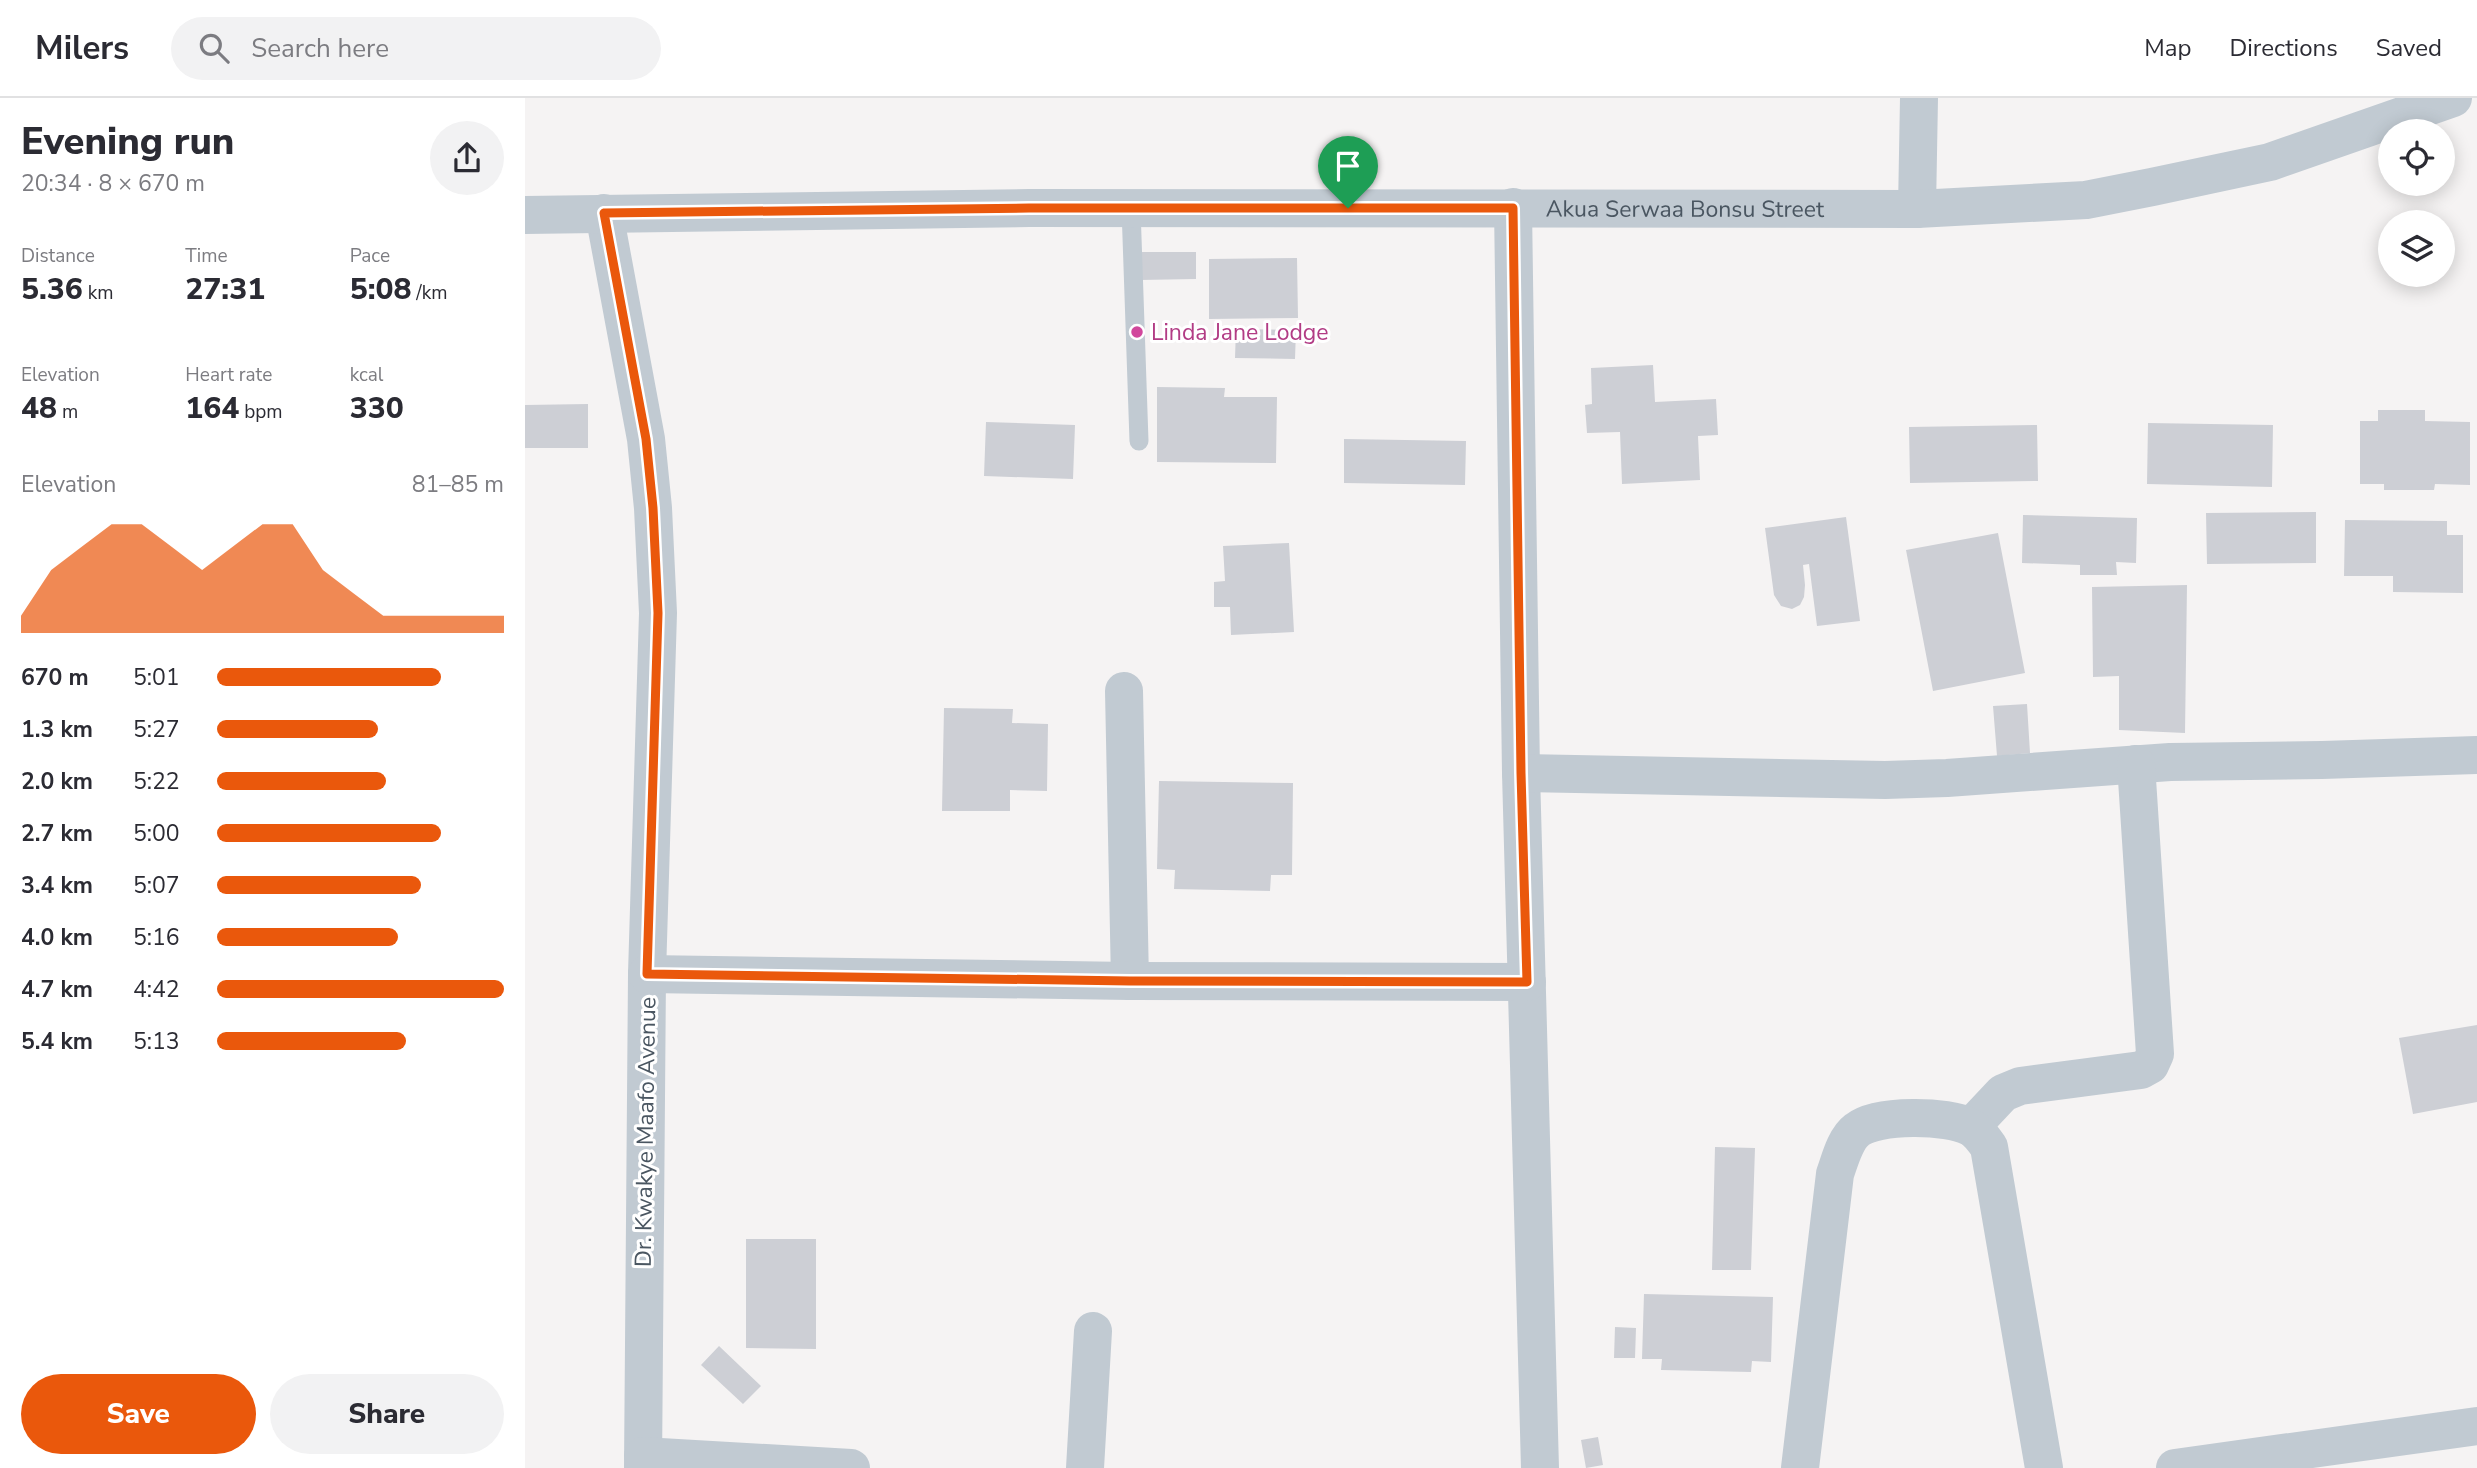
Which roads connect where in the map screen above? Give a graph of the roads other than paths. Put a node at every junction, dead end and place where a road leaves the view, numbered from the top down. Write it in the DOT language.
graph roads {
  1 [pos="1919,98"];
  2 [pos="2453,98"];
  3 [pos="1131,208"];
  4 [pos="1513,208"];
  5 [pos="1917,209"];
  6 [pos="604,213"];
  7 [pos="525,215"];
  8 [pos="1139,441"];
  9 [pos="1124,691"];
  10 [pos="2477,755"];
  11 [pos="2136,764"];
  12 [pos="1521,773"];
  13 [pos="647,974"];
  14 [pos="1130,981"];
  15 [pos="1527,982"];
  16 [pos="1971,1127"];
  17 [pos="1093,1331"];
  18 [pos="2477,1426"];
  19 [pos="643,1462"];
  20 [pos="851,1468"];
  21 [pos="1085,1468"];
  22 [pos="1540,1468"];
  23 [pos="1800,1468"];
  24 [pos="2044,1468"];
  25 [pos="2175,1468"];
  1 -- 5 [label="street"];
  2 -- 5 [label="street, Akua Serwaa Bonsu Street"];
  3 -- 4 [label="street, Akua Serwaa Bonsu Street"];
  3 -- 6 [label="street, Akua Serwaa Bonsu Street"];
  3 -- 8 [label="lane"];
  4 -- 5 [label="street, Akua Serwaa Bonsu Street"];
  4 -- 12 [label="street"];
  6 -- 7 [label="street, Akua Serwaa Bonsu Street"];
  6 -- 13 [label="street, Dr. Kwakye Maafo Avenue"];
  9 -- 14 [label="street"];
  10 -- 11 [label="street"];
  11 -- 12 [label="street"];
  11 -- 16 [label="street"];
  12 -- 15 [label="street"];
  13 -- 14 [label="street"];
  13 -- 19 [label="street, Dr. Kwakye Maafo Avenue"];
  14 -- 15 [label="street"];
  15 -- 22 [label="street"];
  16 -- 23 [label="street"];
  16 -- 24 [label="street"];
  17 -- 21 [label="street"];
  18 -- 25 [label="street"];
  19 -- 20 [label="street"];
}
